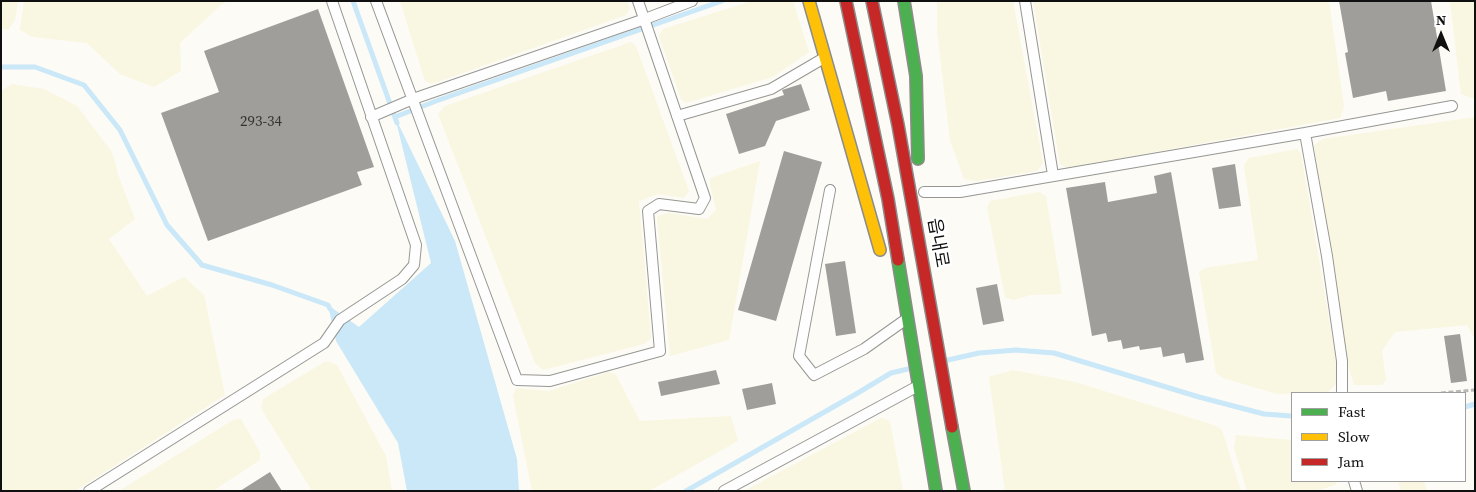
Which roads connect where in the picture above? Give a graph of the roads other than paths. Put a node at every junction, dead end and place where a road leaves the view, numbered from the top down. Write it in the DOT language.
graph roads {
  1 [pos="332,1"];
  2 [pos="376,1"];
  3 [pos="638,1"];
  4 [pos="692,1"];
  5 [pos="810,1"];
  6 [pos="846,1"];
  7 [pos="872,1"];
  8 [pos="904,1"];
  9 [pos="1025,1"];
  10 [pos="645,19"];
  11 [pos="825,57"];
  12 [pos="413,99"];
  13 [pos="1452,106"];
  14 [pos="677,116"];
  15 [pos="371,117"];
  16 [pos="1305,134"];
  17 [pos="920,167"];
  18 [pos="1053,175"];
  19 [pos="830,190"];
  20 [pos="924,192"];
  21 [pos="883,263"];
  22 [pos="891,288"];
  23 [pos="907,318"];
  24 [pos="918,382"];
  25 [pos="1342,392"];
  26 [pos="961,414"];
  27 [pos="89,491"];
  28 [pos="724,491"];
  29 [pos="936,491"];
  30 [pos="965,491"];
  1 -- 15 [label="lane"];
  2 -- 12 [label="lane"];
  3 -- 10 [label="lane"];
  4 -- 10 [label="lane"];
  5 -- 11 [label="street"];
  6 -- 23 [label="street"];
  7 -- 30 [label="street, 읍내로"];
  8 -- 17 [label="street"];
  9 -- 18 [label="lane"];
  10 -- 12 [label="lane"];
  10 -- 14 [label="lane"];
  11 -- 14 [label="lane"];
  11 -- 21 [label="street"];
  12 -- 14 [label="lane"];
  12 -- 15 [label="lane"];
  13 -- 16 [label="lane"];
  15 -- 27 [label="lane"];
  16 -- 18 [label="lane"];
  16 -- 25 [label="lane"];
  18 -- 20 [label="lane"];
  19 -- 23 [label="lane"];
  22 -- 23 [label="street"];
  23 -- 24 [label="street"];
  24 -- 28 [label="lane"];
  24 -- 29 [label="street"];
  26 -- 30 [label="street"];
}
